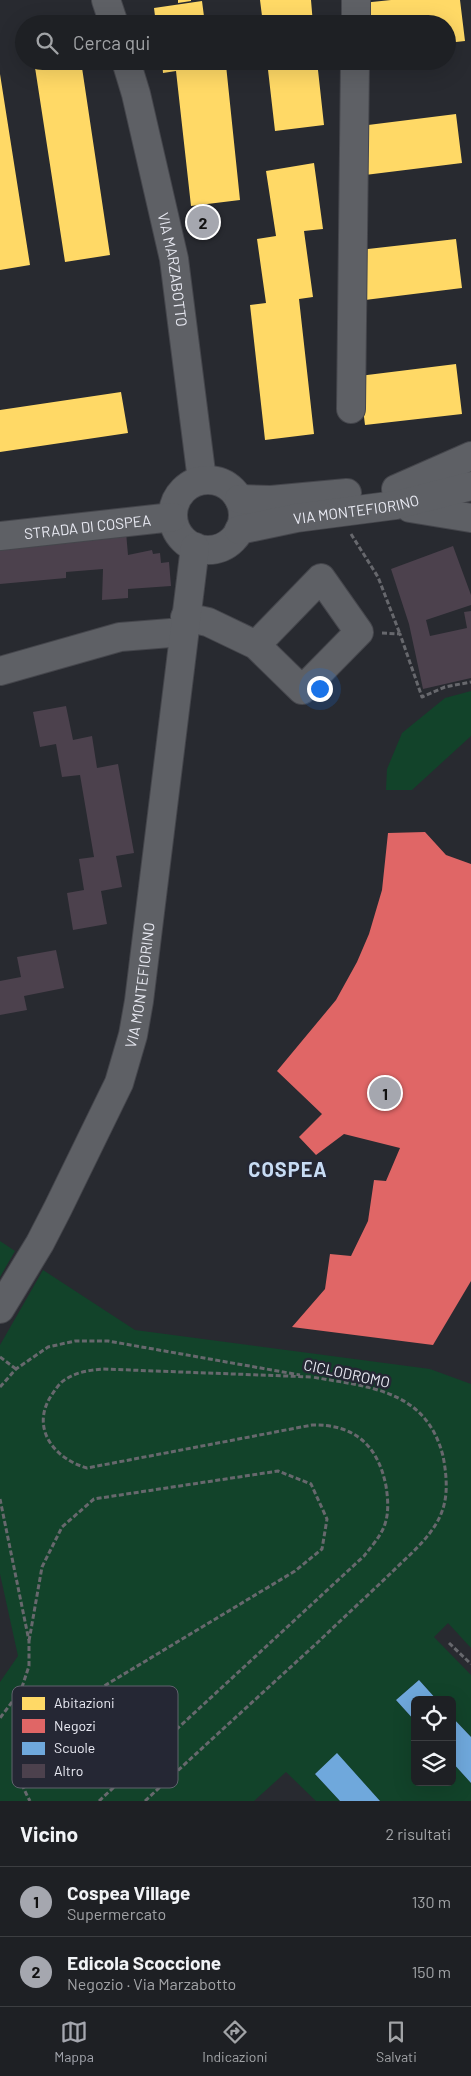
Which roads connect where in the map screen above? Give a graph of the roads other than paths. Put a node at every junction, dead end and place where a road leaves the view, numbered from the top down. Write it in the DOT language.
graph roads {
  1 [pos="106,0"];
  2 [pos="356,0"];
  3 [pos="111,15"];
  4 [pos="356,15"];
  5 [pos="129,70"];
  6 [pos="356,70"];
  7 [pos="351,409"];
  8 [pos="471,456"];
  9 [pos="202,480"];
  10 [pos="471,486"];
  11 [pos="396,497"];
  12 [pos="239,499"];
  13 [pos="173,517"];
  14 [pos="471,518"];
  15 [pos="239,530"];
  16 [pos="0,536"];
  17 [pos="195,547"];
  18 [pos="184,624"];
  19 [pos="256,645"];
  20 [pos="0,671"];
  21 [pos="0,1309"];
  1 -- 3 [label="street"];
  2 -- 4 [label="street"];
  5 -- 9 [label="street, VIA MARZABOTTO"];
  6 -- 7 [label="street"];
  8 -- 11 [label="street"];
  9 -- 12 [label="street"];
  9 -- 13 [label="street"];
  10 -- 11 [label="street, VIA MONTEFIORINO"];
  11 -- 12 [label="street, VIA MONTEFIORINO"];
  11 -- 14 [label="street"];
  11 -- 15 [label="street, VIA MONTEFIORINO"];
  12 -- 15 [label="street"];
  13 -- 16 [label="street, STRADA DI COSPEA"];
  13 -- 17 [label="street"];
  15 -- 17 [label="street"];
  17 -- 18 [label="street, VIA MONTEFIORINO"];
  18 -- 19 [label="street"];
  18 -- 20 [label="street"];
  18 -- 21 [label="street, VIA MONTEFIORINO"];
  19 -- 19 [label="street"];
}
